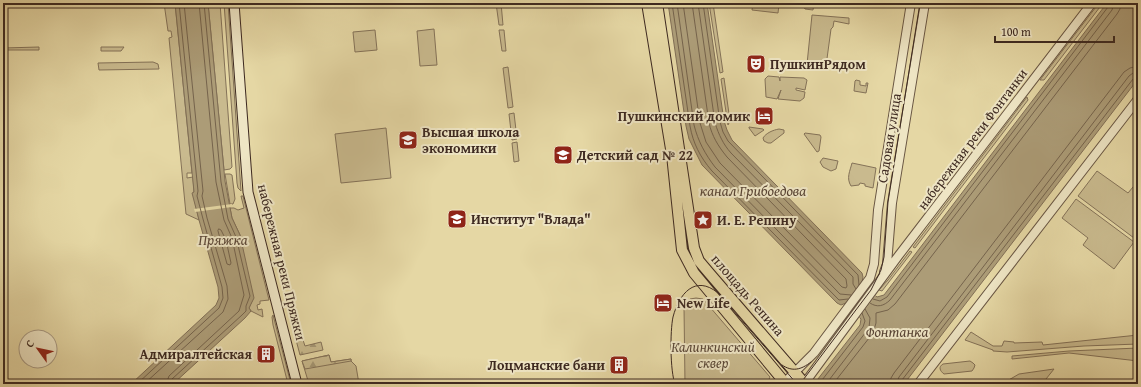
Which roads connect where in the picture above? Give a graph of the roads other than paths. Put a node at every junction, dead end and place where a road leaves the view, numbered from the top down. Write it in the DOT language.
graph roads {
  1 [pos="234,3"];
  2 [pos="647,3"];
  3 [pos="657,3"];
  4 [pos="911,3"];
  5 [pos="925,3"];
  6 [pos="1092,3"];
  7 [pos="1138,100"];
  8 [pos="882,278"];
  9 [pos="795,372"];
  10 [pos="785,383"];
  11 [pos="297,384"];
  12 [pos="805,384"];
  13 [pos="918,384"];
  1 -- 11 [label="main road, набережная реки Пряжки"];
  2 -- 10 [label="main road, площадь Репина"];
  3 -- 9 [label="main road, площадь Репина"];
  4 -- 9 [label="street, Садовая улица"];
  5 -- 8 [label="street, Садовая улица"];
  6 -- 8 [label="street, набережная реки Фонтанки"];
  7 -- 13 [label="street"];
  8 -- 12 [label="street, набережная реки Фонтанки"];
  9 -- 10 [label="street, площадь Репина"];
  9 -- 12 [label="main road, площадь Репина"];
}
